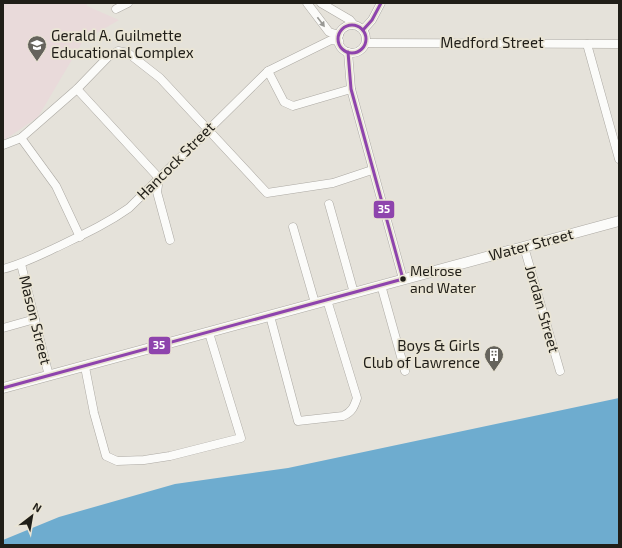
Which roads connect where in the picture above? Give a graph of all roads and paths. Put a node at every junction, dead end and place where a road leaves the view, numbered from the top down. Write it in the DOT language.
graph roads {
  1 [pos="128,3"];
  2 [pos="307,3"];
  3 [pos="321,3"];
  4 [pos="381,3"];
  5 [pos="116,9"];
  6 [pos="354,25"];
  7 [pos="363,30"];
  8 [pos="339,38"];
  9 [pos="366,43"];
  10 [pos="587,44"];
  11 [pos="619,44"];
  12 [pos="348,52"];
  13 [pos="268,71"];
  14 [pos="77,89"];
  15 [pos="351,89"];
  16 [pos="208,129"];
  17 [pos="21,138"];
  18 [pos="3,145"];
  19 [pos="619,159"];
  20 [pos="372,170"];
  21 [pos="159,178"];
  22 [pos="329,204"];
  23 [pos="619,222"];
  24 [pos="293,226"];
  25 [pos="80,237"];
  26 [pos="170,240"];
  27 [pos="524,247"];
  28 [pos="21,264"];
  29 [pos="3,269"];
  30 [pos="403,279"];
  31 [pos="381,285"];
  32 [pos="354,292"];
  33 [pos="327,300"];
  34 [pos="315,303"];
  35 [pos="270,316"];
  36 [pos="35,319"];
  37 [pos="3,328"];
  38 [pos="209,333"];
  39 [pos="85,367"];
  40 [pos="405,371"];
  41 [pos="560,371"];
  42 [pos="49,376"];
  43 [pos="3,388"];
  1 -- 5 [label="street"];
  2 -- 8 [label="street, one-way"];
  3 -- 6 [label="street"];
  4 -- 7 [label="street"];
  6 -- 7 [label="street"];
  6 -- 8 [label="street"];
  7 -- 9 [label="street"];
  8 -- 12 [label="street"];
  8 -- 13 [label="street, Hancock Street"];
  9 -- 10 [label="street, Medford Street"];
  9 -- 12 [label="street"];
  10 -- 11 [label="street, Medford Street"];
  10 -- 19 [label="street"];
  12 -- 15 [label="street"];
  13 -- 15 [label="street"];
  13 -- 16 [label="street, Hancock Street"];
  14 -- 16 [label="street"];
  14 -- 17 [label="street"];
  14 -- 21 [label="street"];
  15 -- 20 [label="street"];
  16 -- 20 [label="street"];
  16 -- 21 [label="street, Hancock Street"];
  17 -- 18 [label="street"];
  17 -- 25 [label="street"];
  20 -- 30 [label="street"];
  21 -- 25 [label="street, Hancock Street"];
  21 -- 26 [label="street"];
  22 -- 32 [label="street"];
  23 -- 27 [label="main road, Water Street"];
  24 -- 34 [label="street"];
  25 -- 28 [label="street, Hancock Street"];
  27 -- 30 [label="main road, Water Street"];
  27 -- 41 [label="street, Jordan Street"];
  28 -- 29 [label="street, Hancock Street"];
  28 -- 36 [label="street, Mason Street"];
  30 -- 31 [label="main road, Water Street"];
  31 -- 32 [label="main road, Water Street"];
  31 -- 40 [label="street"];
  32 -- 33 [label="main road, Water Street"];
  33 -- 34 [label="main road, Water Street"];
  33 -- 35 [label="street"];
  34 -- 35 [label="main road, Water Street"];
  35 -- 38 [label="main road, Water Street"];
  36 -- 37 [label="street"];
  36 -- 42 [label="street, Mason Street"];
  38 -- 39 [label="main road, Water Street"];
  38 -- 39 [label="street"];
  39 -- 42 [label="main road, Water Street"];
  42 -- 43 [label="main road, Water Street"];
}
